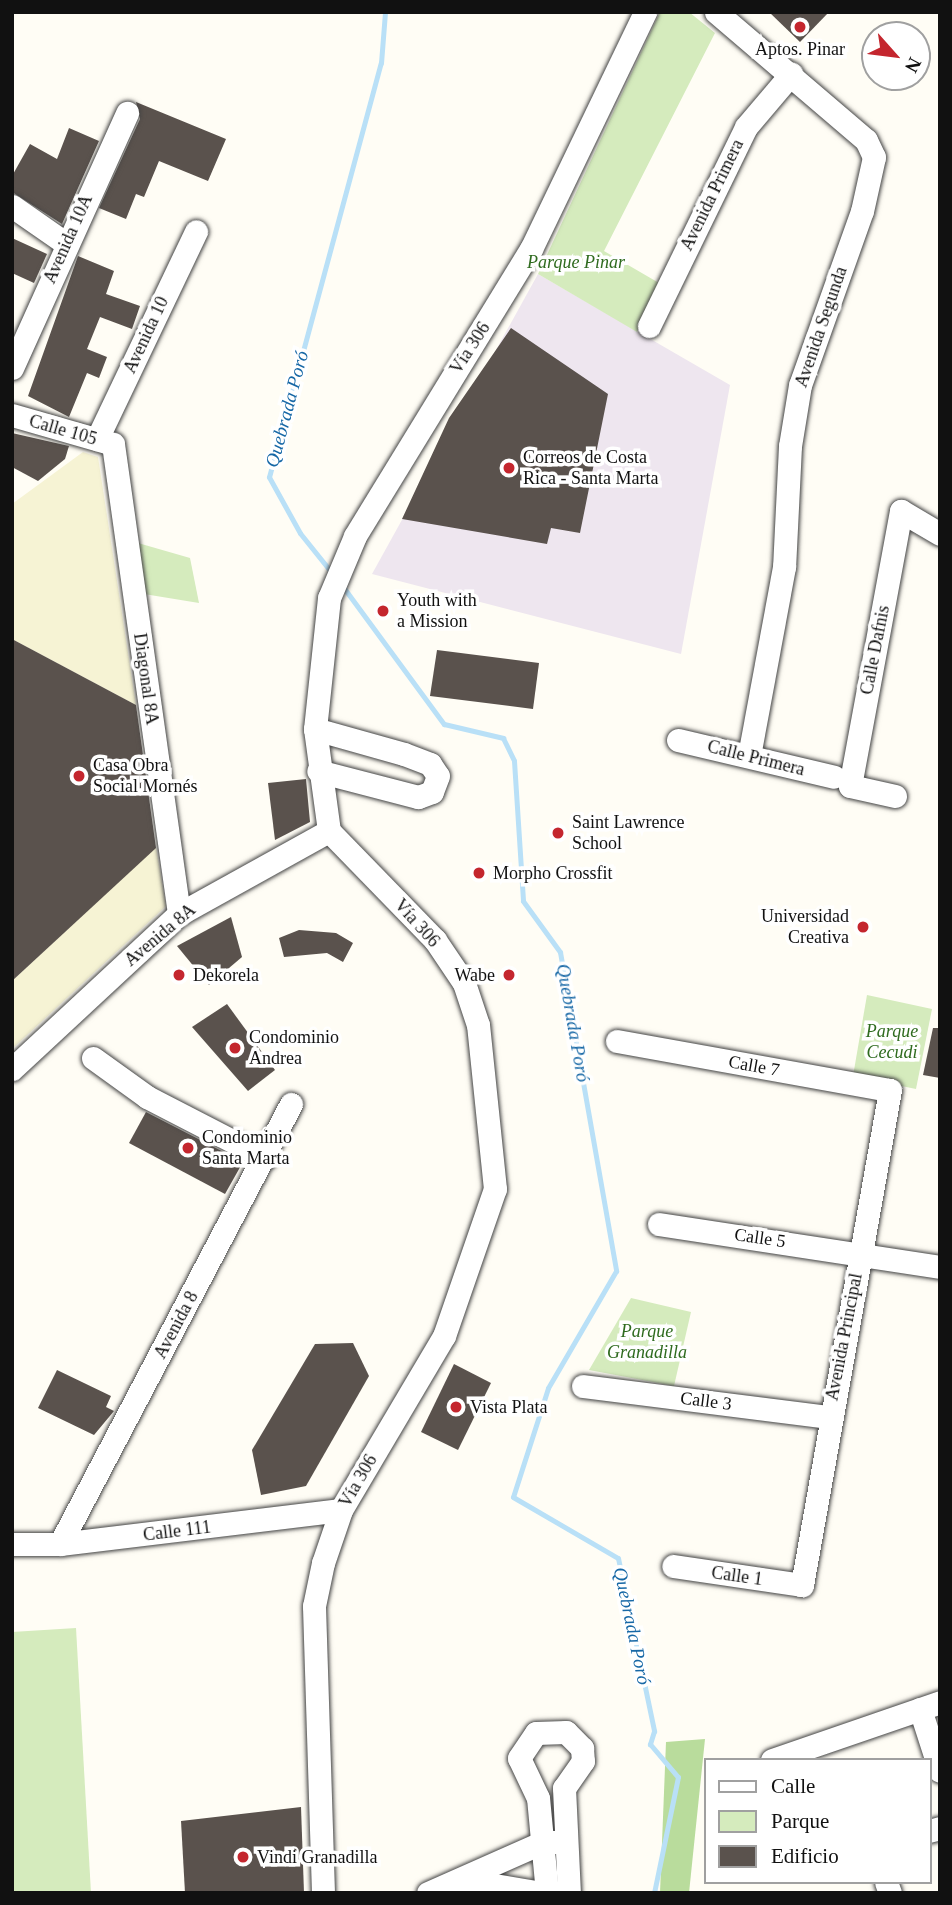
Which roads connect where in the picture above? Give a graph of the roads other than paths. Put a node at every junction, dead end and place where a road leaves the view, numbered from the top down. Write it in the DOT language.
graph roads {
  1 [pos="645,12"];
  2 [pos="716,12"];
  3 [pos="791,74"];
  4 [pos="127,113"];
  5 [pos="12,205"];
  6 [pos="196,231"];
  7 [pos="65,243"];
  8 [pos="649,326"];
  9 [pos="12,368"];
  10 [pos="12,415"];
  11 [pos="105,442"];
  12 [pos="940,534"];
  13 [pos="315,729"];
  14 [pos="678,740"];
  15 [pos="749,756"];
  16 [pos="318,771"];
  17 [pos="834,777"];
  18 [pos="895,796"];
  19 [pos="330,831"];
  20 [pos="179,914"];
  21 [pos="617,1041"];
  22 [pos="93,1058"];
  23 [pos="12,1069"];
  24 [pos="890,1090"];
  25 [pos="290,1104"];
  26 [pos="265,1158"];
  27 [pos="659,1224"];
  28 [pos="861,1252"];
  29 [pos="940,1267"];
  30 [pos="583,1385"];
  31 [pos="828,1417"];
  32 [pos="341,1510"];
  33 [pos="12,1544"];
  34 [pos="61,1544"];
  35 [pos="673,1566"];
  36 [pos="802,1585"];
  37 [pos="930,1705"];
  38 [pos="778,1758"];
  39 [pos="940,1771"];
  40 [pos="465,1880"];
  41 [pos="323,1893"];
  42 [pos="428,1893"];
  43 [pos="556,1893"];
  1 -- 13 [label="street, Vía 306"];
  2 -- 3 [label="street, Avenida Segunda"];
  3 -- 8 [label="street, Avenida Primera"];
  3 -- 15 [label="street, Avenida Segunda"];
  4 -- 7 [label="street, Avenida 10A"];
  5 -- 7 [label="street"];
  6 -- 11 [label="street, Avenida 10"];
  7 -- 9 [label="street, Avenida 10A"];
  10 -- 11 [label="street, Calle 105"];
  11 -- 20 [label="street, Diagonal 8A"];
  12 -- 18 [label="street, Calle Dafnis"];
  13 -- 16 [label="street, Vía 306"];
  13 -- 16 [label="street"];
  14 -- 15 [label="street, Calle Primera"];
  15 -- 17 [label="street, Calle Primera"];
  16 -- 19 [label="street, Vía 306"];
  19 -- 20 [label="street, Avenida 8A"];
  19 -- 32 [label="street, Vía 306"];
  20 -- 23 [label="street, Avenida 8A"];
  21 -- 24 [label="street, Calle 7"];
  22 -- 26 [label="street"];
  24 -- 28 [label="street, Avenida Principal"];
  25 -- 26 [label="street, Avenida 8"];
  26 -- 34 [label="street, Avenida 8"];
  27 -- 28 [label="street, Calle 5"];
  28 -- 29 [label="street, Calle 5"];
  28 -- 31 [label="street, Avenida Principal"];
  30 -- 31 [label="street, Calle 3"];
  31 -- 36 [label="street, Avenida Principal"];
  32 -- 34 [label="street, Calle 111"];
  32 -- 41 [label="street, Vía 306"];
  33 -- 34 [label="street, Calle 111"];
  35 -- 36 [label="street, Calle 1"];
  37 -- 38 [label="street"];
  37 -- 39 [label="street"];
  40 -- 42 [label="street"];
  40 -- 43 [label="street"];
  40 -- 43 [label="street"];
}
